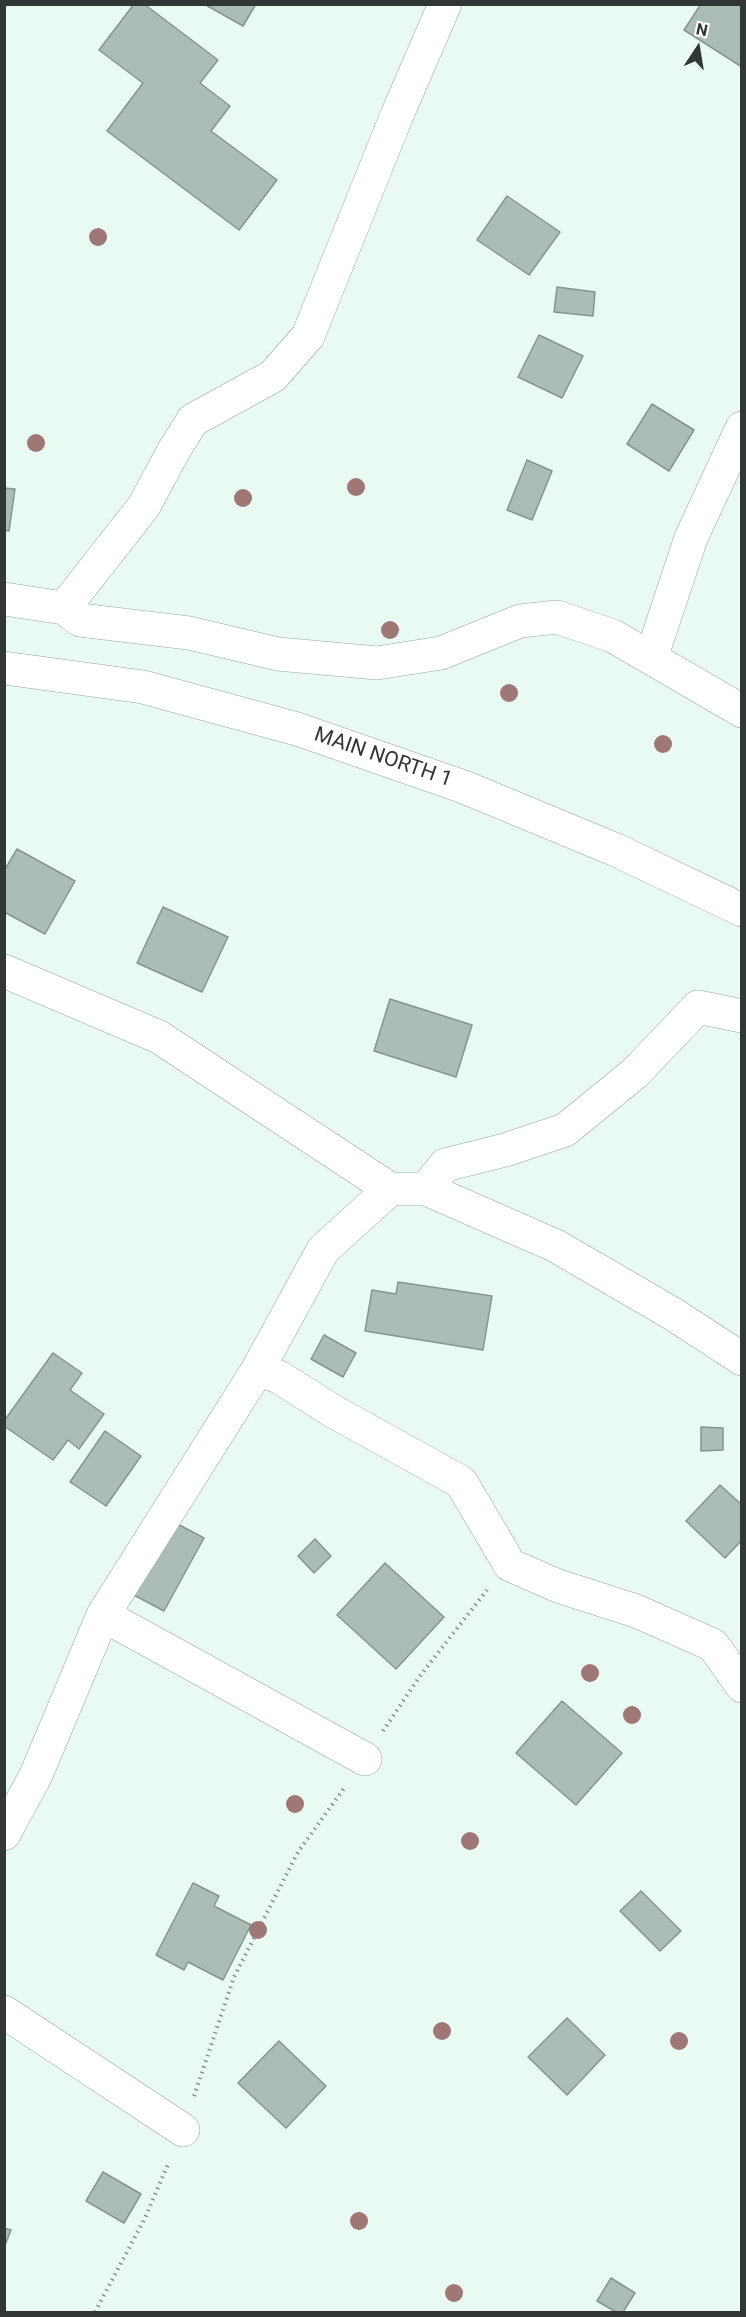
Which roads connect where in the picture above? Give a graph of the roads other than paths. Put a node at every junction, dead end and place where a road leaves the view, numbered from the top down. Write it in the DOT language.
graph roads {
  1 [pos="445,4"];
  2 [pos="741,428"];
  3 [pos="4,599"];
  4 [pos="64,608"];
  5 [pos="651,658"];
  6 [pos="4,668"];
  7 [pos="741,711"];
  8 [pos="741,910"];
  9 [pos="4,971"];
  10 [pos="741,1016"];
  11 [pos="390,1189"];
  12 [pos="426,1189"];
  13 [pos="741,1359"];
  14 [pos="258,1369"];
  15 [pos="103,1615"];
  16 [pos="741,1686"];
  17 [pos="365,1759"];
  18 [pos="4,1834"];
  19 [pos="4,2012"];
  20 [pos="183,2130"];
  1 -- 4 [label="street"];
  2 -- 5 [label="street"];
  3 -- 4 [label="street"];
  4 -- 5 [label="street"];
  5 -- 7 [label="street"];
  6 -- 8 [label="street, MAIN NORTH 1"];
  9 -- 11 [label="street"];
  10 -- 12 [label="street"];
  11 -- 12 [label="street"];
  11 -- 14 [label="street"];
  12 -- 13 [label="street"];
  14 -- 15 [label="street"];
  14 -- 16 [label="street"];
  15 -- 17 [label="street"];
  15 -- 18 [label="street"];
  19 -- 20 [label="street"];
}
